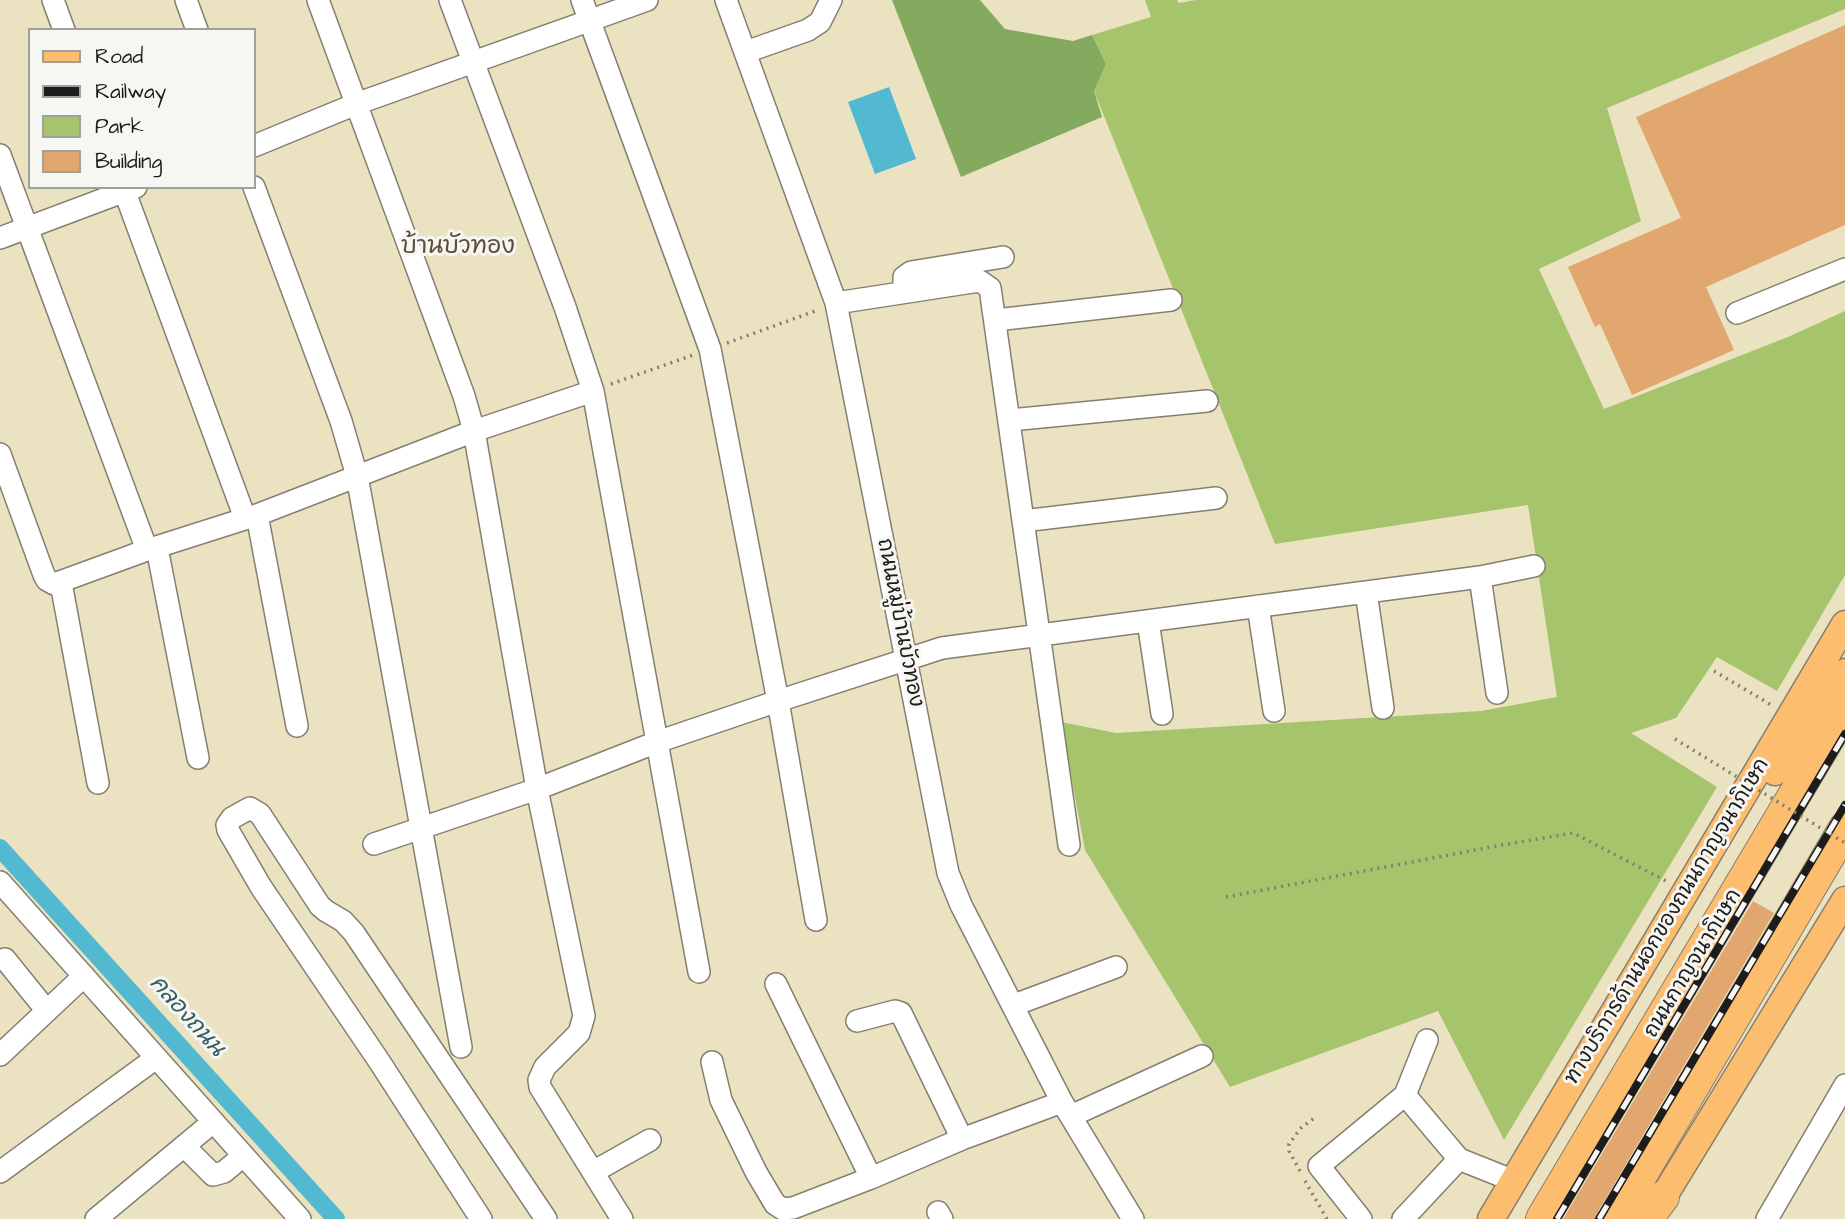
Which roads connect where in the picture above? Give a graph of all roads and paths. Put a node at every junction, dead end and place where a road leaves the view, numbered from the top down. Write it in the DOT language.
graph roads {
  1 [pos="53,0"];
  2 [pos="186,0"];
  3 [pos="318,0"];
  4 [pos="450,0"];
  5 [pos="582,0"];
  6 [pos="647,0"];
  7 [pos="726,0"];
  8 [pos="831,0"];
  9 [pos="590,21"];
  10 [pos="63,28"];
  11 [pos="196,28"];
  12 [pos="746,52"];
  13 [pos="472,61"];
  14 [pos="356,104"];
  15 [pos="256,145"];
  16 [pos="0,155"];
  17 [pos="128,189"];
  18 [pos="255,189"];
  19 [pos="26,227"];
  20 [pos="0,238"];
  21 [pos="1003,257"];
  22 [pos="1845,269"];
  23 [pos="904,291"];
  24 [pos="1171,300"];
  25 [pos="836,303"];
  26 [pos="994,311"];
  27 [pos="1737,313"];
  28 [pos="593,391"];
  29 [pos="1207,401"];
  30 [pos="1010,419"];
  31 [pos="474,431"];
  32 [pos="0,454"];
  33 [pos="358,476"];
  34 [pos="1216,498"];
  35 [pos="251,516"];
  36 [pos="1023,521"];
  37 [pos="152,549"];
  38 [pos="1534,566"];
  39 [pos="1480,577"];
  40 [pos="61,583"];
  41 [pos="1366,592"];
  42 [pos="1258,606"];
  43 [pos="1148,621"];
  44 [pos="1845,624"];
  45 [pos="1039,635"];
  46 [pos="906,661"];
  47 [pos="1714,671"];
  48 [pos="1845,671"];
  49 [pos="1497,693"];
  50 [pos="778,701"];
  51 [pos="1383,708"];
  52 [pos="1845,710"];
  53 [pos="1274,711"];
  54 [pos="1162,714"];
  55 [pos="1790,716"];
  56 [pos="297,726"];
  57 [pos="1675,739"];
  58 [pos="657,743"];
  59 [pos="198,758"];
  60 [pos="98,783"];
  61 [pos="537,789"];
  62 [pos="420,827"];
  63 [pos="1845,828"];
  64 [pos="1845,843"];
  65 [pos="374,844"];
  66 [pos="1069,845"];
  67 [pos="0,883"];
  68 [pos="1845,883"];
  69 [pos="1226,897"];
  70 [pos="1845,900"];
  71 [pos="1680,902"];
  72 [pos="816,920"];
  73 [pos="5,960"];
  74 [pos="1116,967"];
  75 [pos="699,972"];
  76 [pos="84,976"];
  77 [pos="776,984"];
  78 [pos="1789,989"];
  79 [pos="1014,1005"];
  80 [pos="47,1011"];
  81 [pos="857,1021"];
  82 [pos="1427,1040"];
  83 [pos="461,1047"];
  84 [pos="0,1055"];
  85 [pos="1202,1056"];
  86 [pos="156,1058"];
  87 [pos="712,1062"];
  88 [pos="1845,1085"];
  89 [pos="1405,1096"];
  90 [pos="1066,1109"];
  91 [pos="213,1122"];
  92 [pos="962,1139"];
  93 [pos="650,1140"];
  94 [pos="184,1146"];
  95 [pos="243,1156"];
  96 [pos="1459,1158"];
  97 [pos="0,1172"];
  98 [pos="593,1172"];
  99 [pos="871,1178"];
  100 [pos="1514,1181"];
  101 [pos="1653,1212"];
  102 [pos="296,1217"];
  103 [pos="96,1219"];
  104 [pos="481,1219"];
  105 [pos="546,1219"];
  106 [pos="622,1219"];
  107 [pos="1133,1219"];
  108 [pos="1361,1219"];
  109 [pos="1402,1219"];
  110 [pos="1491,1219"];
  111 [pos="1542,1219"];
  112 [pos="1615,1219"];
  113 [pos="1767,1219"];
  1 -- 10 [label="street"];
  2 -- 11 [label="street"];
  3 -- 14 [label="street"];
  4 -- 13 [label="street"];
  5 -- 9 [label="street"];
  6 -- 9 [label="street"];
  7 -- 12 [label="street, ถนนหมู่บ้านบัวทอง"];
  8 -- 12 [label="street"];
  9 -- 13 [label="street"];
  9 -- 50 [label="street"];
  12 -- 25 [label="street, ถนนหมู่บ้านบัวทอง"];
  13 -- 14 [label="street"];
  13 -- 28 [label="street"];
  14 -- 15 [label="street"];
  14 -- 31 [label="street"];
  16 -- 19 [label="street"];
  17 -- 19 [label="street"];
  17 -- 35 [label="street"];
  18 -- 33 [label="street"];
  19 -- 20 [label="street"];
  19 -- 37 [label="street"];
  21 -- 23 [label="street"];
  22 -- 27 [label="street"];
  23 -- 25 [label="street"];
  23 -- 26 [label="street"];
  24 -- 26 [label="street"];
  25 -- 46 [label="street, ถนนหมู่บ้านบัวทอง"];
  26 -- 30 [label="street"];
  28 -- 31 [label="street"];
  28 -- 58 [label="street"];
  29 -- 30 [label="street"];
  30 -- 36 [label="street"];
  31 -- 33 [label="street"];
  31 -- 61 [label="street"];
  32 -- 40 [label="street"];
  33 -- 35 [label="street"];
  33 -- 62 [label="street"];
  34 -- 36 [label="street"];
  35 -- 37 [label="street"];
  35 -- 56 [label="street"];
  36 -- 45 [label="street"];
  37 -- 40 [label="street"];
  37 -- 59 [label="street"];
  38 -- 39 [label="street"];
  39 -- 41 [label="street"];
  39 -- 49 [label="street"];
  40 -- 60 [label="street"];
  41 -- 42 [label="street"];
  41 -- 51 [label="street"];
  42 -- 43 [label="street"];
  42 -- 53 [label="street"];
  43 -- 45 [label="street"];
  43 -- 54 [label="street"];
  44 -- 55 [label="main road, ทางบริการด้านนอกของถนนกาญจนาภิเษก"];
  45 -- 46 [label="street"];
  45 -- 66 [label="street"];
  46 -- 50 [label="street"];
  46 -- 79 [label="street, ถนนหมู่บ้านบัวทอง"];
  47 -- 55 [label="path"];
  48 -- 71 [label="main road"];
  50 -- 58 [label="street"];
  50 -- 72 [label="street"];
  52 -- 111 [label="highway, ถนนกาญจนาภิเษก"];
  55 -- 71 [label="main road, ทางบริการด้านนอกของถนนกาญจนาภิเษก"];
  57 -- 64 [label="path, bridge"];
  58 -- 61 [label="street"];
  58 -- 75 [label="street"];
  61 -- 62 [label="street"];
  61 -- 98 [label="street"];
  62 -- 65 [label="street"];
  62 -- 83 [label="street"];
  63 -- 112 [label="highway"];
  67 -- 76 [label="street"];
  68 -- 78 [label="main road"];
  69 -- 71 [label="path"];
  70 -- 78 [label="main road"];
  71 -- 100 [label="main road, ทางบริการด้านนอกของถนนกาญจนาภิเษก"];
  73 -- 80 [label="street"];
  74 -- 79 [label="street"];
  76 -- 80 [label="street"];
  76 -- 86 [label="street"];
  77 -- 99 [label="street"];
  78 -- 101 [label="main road"];
  79 -- 90 [label="street, ถนนหมู่บ้านบัวทอง"];
  80 -- 84 [label="street"];
  81 -- 92 [label="street"];
  82 -- 89 [label="street"];
  85 -- 90 [label="street"];
  86 -- 91 [label="street"];
  86 -- 97 [label="street"];
  87 -- 99 [label="street"];
  88 -- 113 [label="street"];
  89 -- 96 [label="street"];
  89 -- 108 [label="street"];
  90 -- 92 [label="street"];
  90 -- 107 [label="street, ถนนหมู่บ้านบัวทอง"];
  91 -- 94 [label="street"];
  91 -- 95 [label="street"];
  92 -- 99 [label="street"];
  93 -- 98 [label="street"];
  94 -- 95 [label="street"];
  94 -- 103 [label="street"];
  95 -- 102 [label="street"];
  96 -- 100 [label="street"];
  96 -- 109 [label="street"];
  98 -- 106 [label="street"];
  100 -- 110 [label="main road, ทางบริการด้านนอกของถนนกาญจนาภิเษก"];
  104 -- 105 [label="street"];
}
